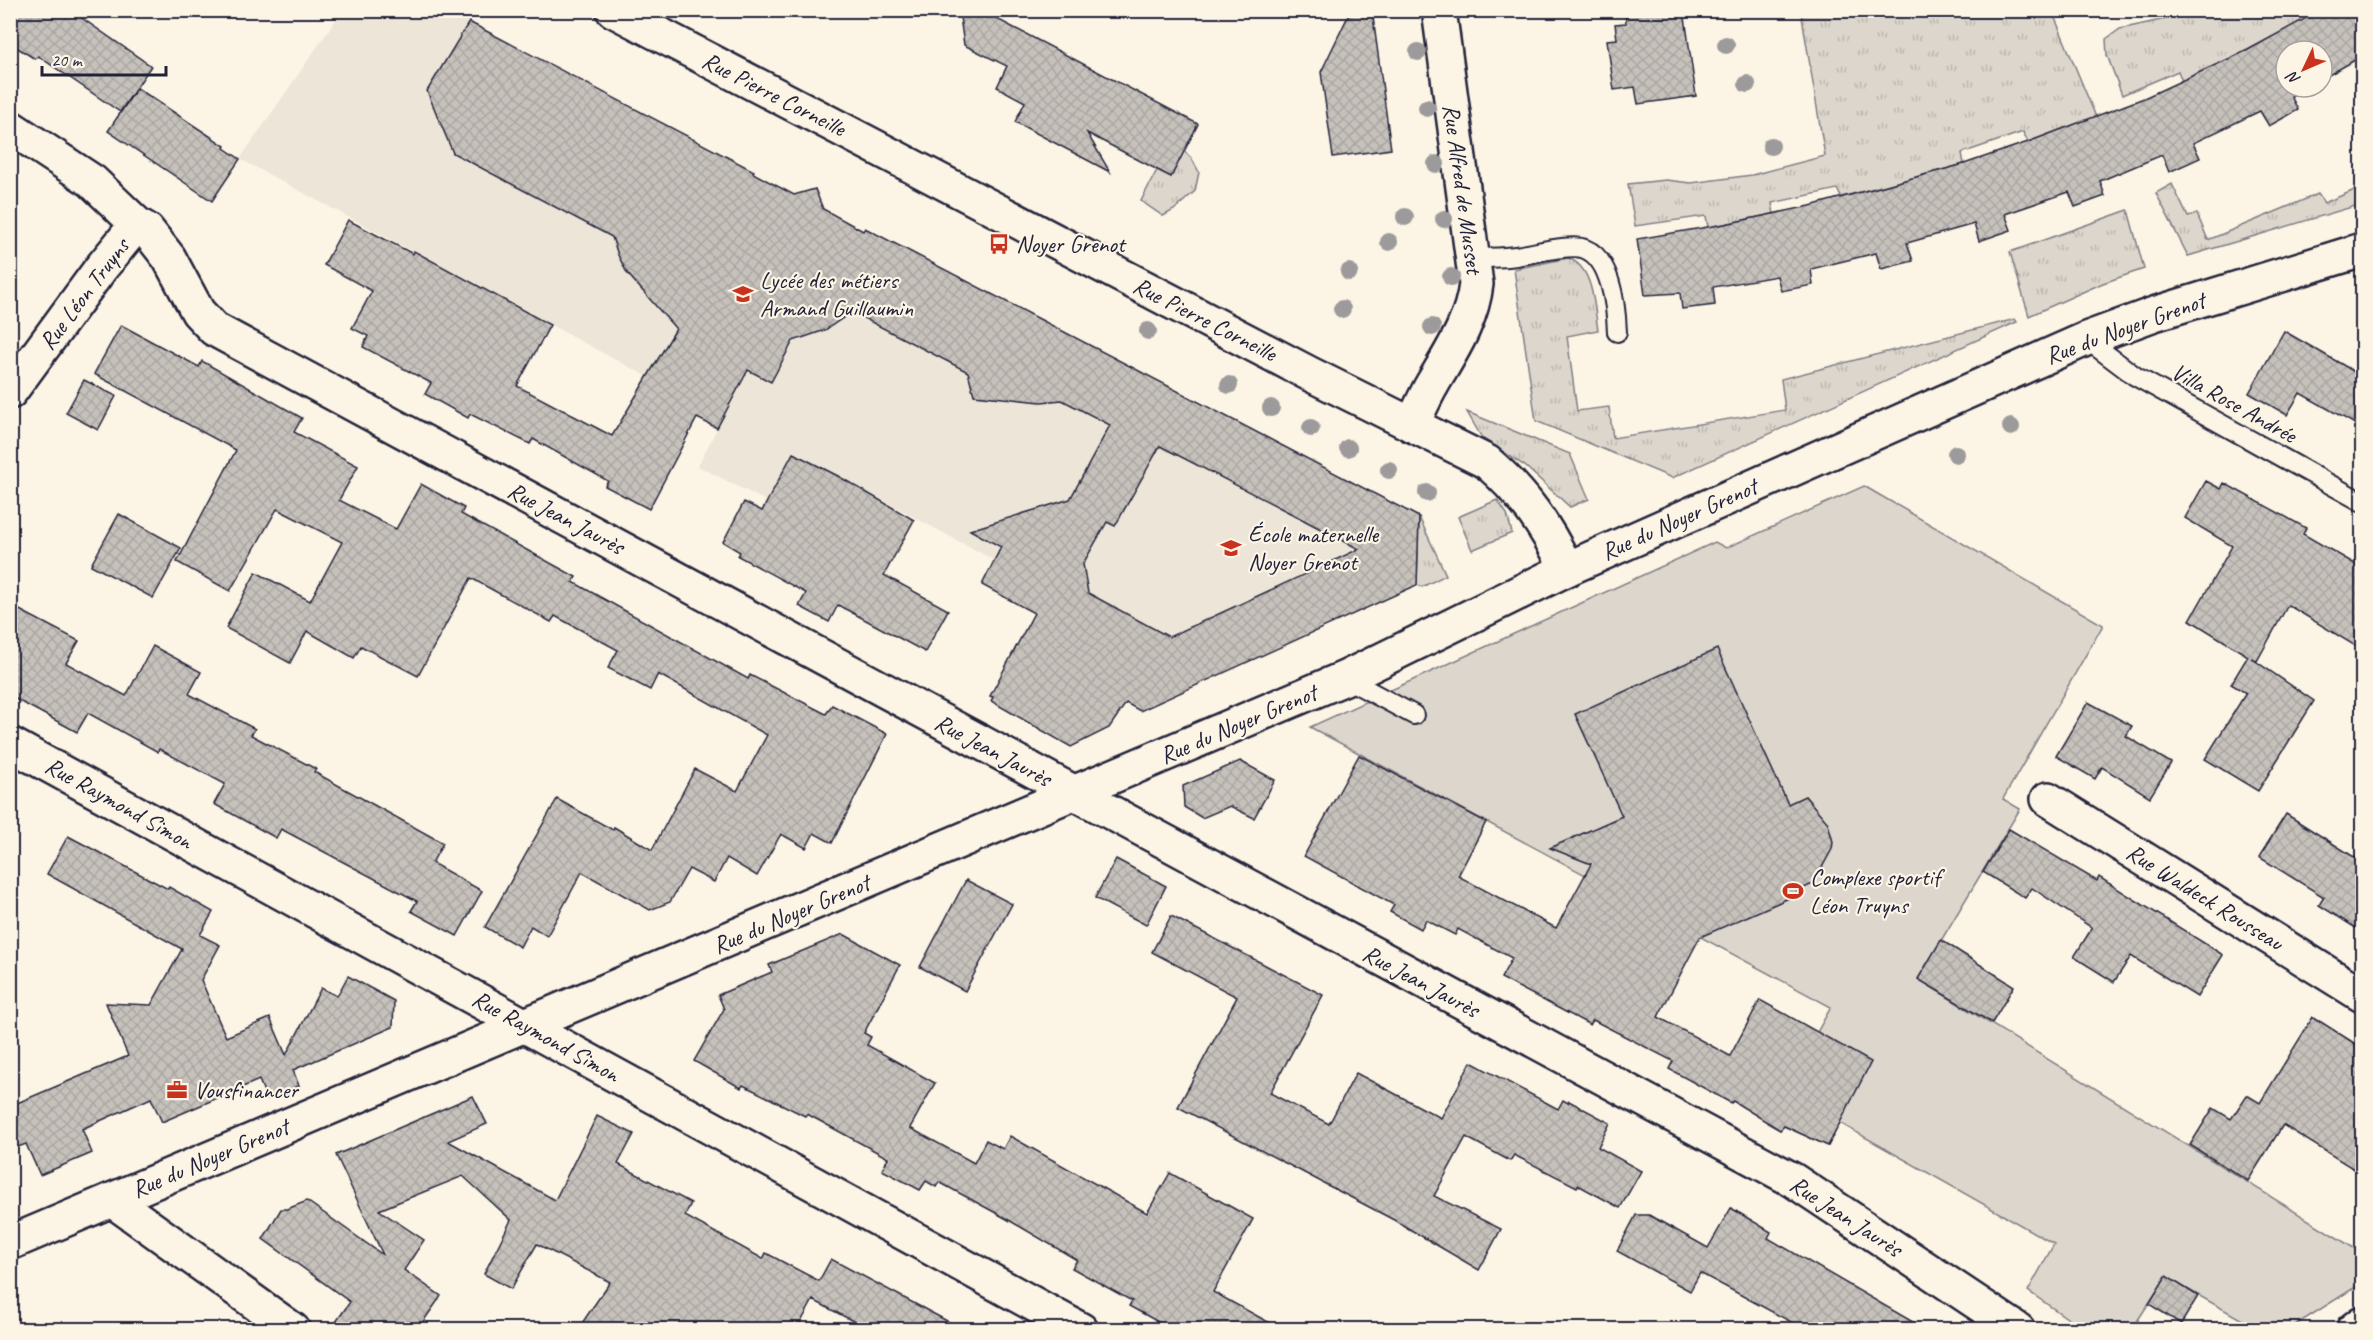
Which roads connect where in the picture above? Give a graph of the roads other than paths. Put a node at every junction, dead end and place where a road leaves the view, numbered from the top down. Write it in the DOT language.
graph roads {
  1 [pos="613,10"];
  2 [pos="1439,10"];
  3 [pos="10,127"];
  4 [pos="137,224"];
  5 [pos="2362,250"];
  6 [pos="1474,258"];
  7 [pos="1617,332"];
  8 [pos="2086,339"];
  9 [pos="10,392"];
  10 [pos="1412,425"];
  11 [pos="2362,502"];
  12 [pos="1567,569"];
  13 [pos="1345,678"];
  14 [pos="1414,715"];
  15 [pos="10,744"];
  16 [pos="1074,793"];
  17 [pos="2048,798"];
  18 [pos="2362,995"];
  19 [pos="527,1025"];
  20 [pos="112,1200"];
  21 [pos="10,1243"];
  22 [pos="2362,1323"];
  23 [pos="293,1329"];
  24 [pos="1081,1329"];
  25 [pos="2018,1329"];
  26 [pos="2353,1329"];
  1 -- 10 [label="street, Rue Pierre Corneille"];
  2 -- 6 [label="street, Rue Alfred de Musset"];
  3 -- 4 [label="street, Rue Jean Jaurès"];
  4 -- 9 [label="street, Rue Léon Truyns"];
  4 -- 16 [label="street, Rue Jean Jaurès"];
  5 -- 8 [label="street, Rue du Noyer Grenot"];
  6 -- 7 [label="lane"];
  6 -- 10 [label="street, Rue Alfred de Musset"];
  8 -- 11 [label="lane, Villa Rose Andrée"];
  8 -- 12 [label="street, Rue du Noyer Grenot"];
  10 -- 12 [label="street, Rue Pierre Corneille"];
  12 -- 13 [label="street, Rue du Noyer Grenot"];
  13 -- 14 [label="lane"];
  13 -- 16 [label="street, Rue du Noyer Grenot"];
  15 -- 19 [label="street, Rue Raymond Simon"];
  16 -- 19 [label="street, Rue du Noyer Grenot"];
  16 -- 25 [label="street, Rue Jean Jaurès"];
  17 -- 18 [label="street, Rue Waldeck Rousseau"];
  19 -- 20 [label="street, Rue du Noyer Grenot"];
  19 -- 24 [label="street, Rue Raymond Simon"];
  20 -- 21 [label="street, Rue du Noyer Grenot"];
  20 -- 23 [label="street"];
  22 -- 26 [label="street"];
}
